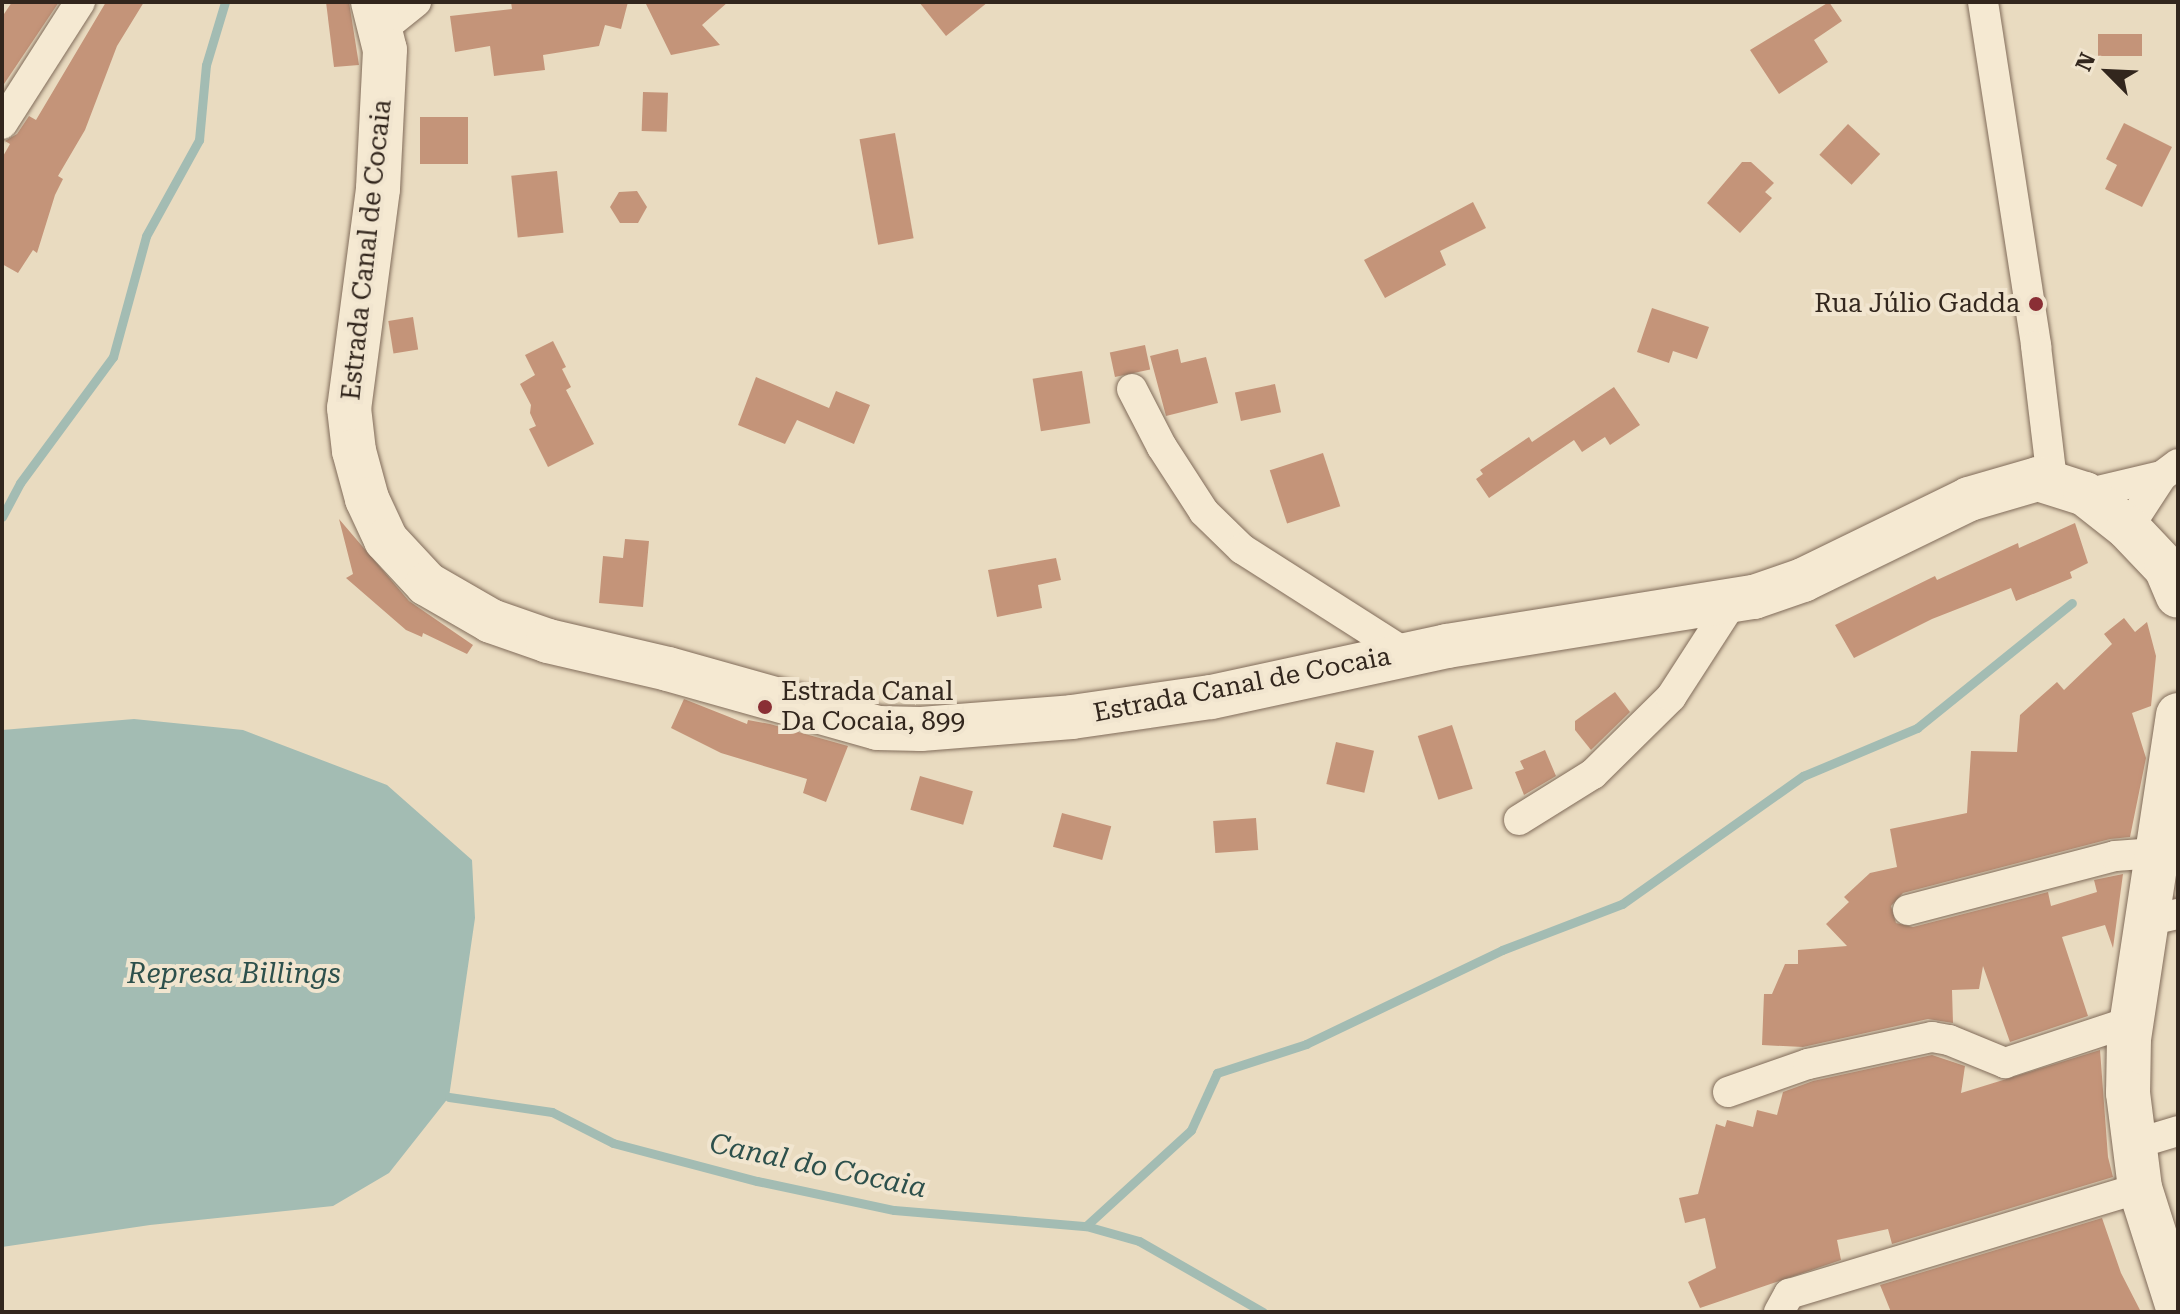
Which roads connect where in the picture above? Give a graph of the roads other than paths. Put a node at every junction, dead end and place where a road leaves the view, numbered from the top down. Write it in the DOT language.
graph roads {
  1 [pos="80,2"];
  2 [pos="416,2"];
  3 [pos="1983,2"];
  4 [pos="377,16"];
  5 [pos="2,124"];
  6 [pos="1132,389"];
  7 [pos="2170,470"];
  8 [pos="2068,488"];
  9 [pos="2128,528"];
  10 [pos="2178,596"];
  11 [pos="1733,601"];
  12 [pos="1407,654"];
  13 [pos="2178,715"];
  14 [pos="1519,820"];
  15 [pos="2156,853"];
  16 [pos="1908,910"];
  17 [pos="2163,917"];
  18 [pos="2132,1021"];
  19 [pos="1728,1092"];
  20 [pos="2178,1131"];
  21 [pos="2135,1144"];
  22 [pos="2140,1188"];
  23 [pos="2178,1308"];
  24 [pos="1779,1312"];
  1 -- 5 [label="street"];
  2 -- 4 [label="street"];
  3 -- 8 [label="street"];
  4 -- 12 [label="main road, Estrada Canal de Cocaia"];
  6 -- 12 [label="street"];
  7 -- 8 [label="street"];
  7 -- 9 [label="street"];
  8 -- 9 [label="main road"];
  8 -- 11 [label="main road, Estrada Canal de Cocaia"];
  9 -- 10 [label="main road"];
  11 -- 12 [label="main road, Estrada Canal de Cocaia"];
  11 -- 14 [label="street"];
  13 -- 15 [label="main road"];
  15 -- 16 [label="street"];
  15 -- 17 [label="main road"];
  17 -- 18 [label="main road"];
  18 -- 19 [label="street"];
  18 -- 21 [label="main road"];
  20 -- 21 [label="street"];
  21 -- 22 [label="main road"];
  22 -- 23 [label="main road"];
  22 -- 24 [label="street"];
}
